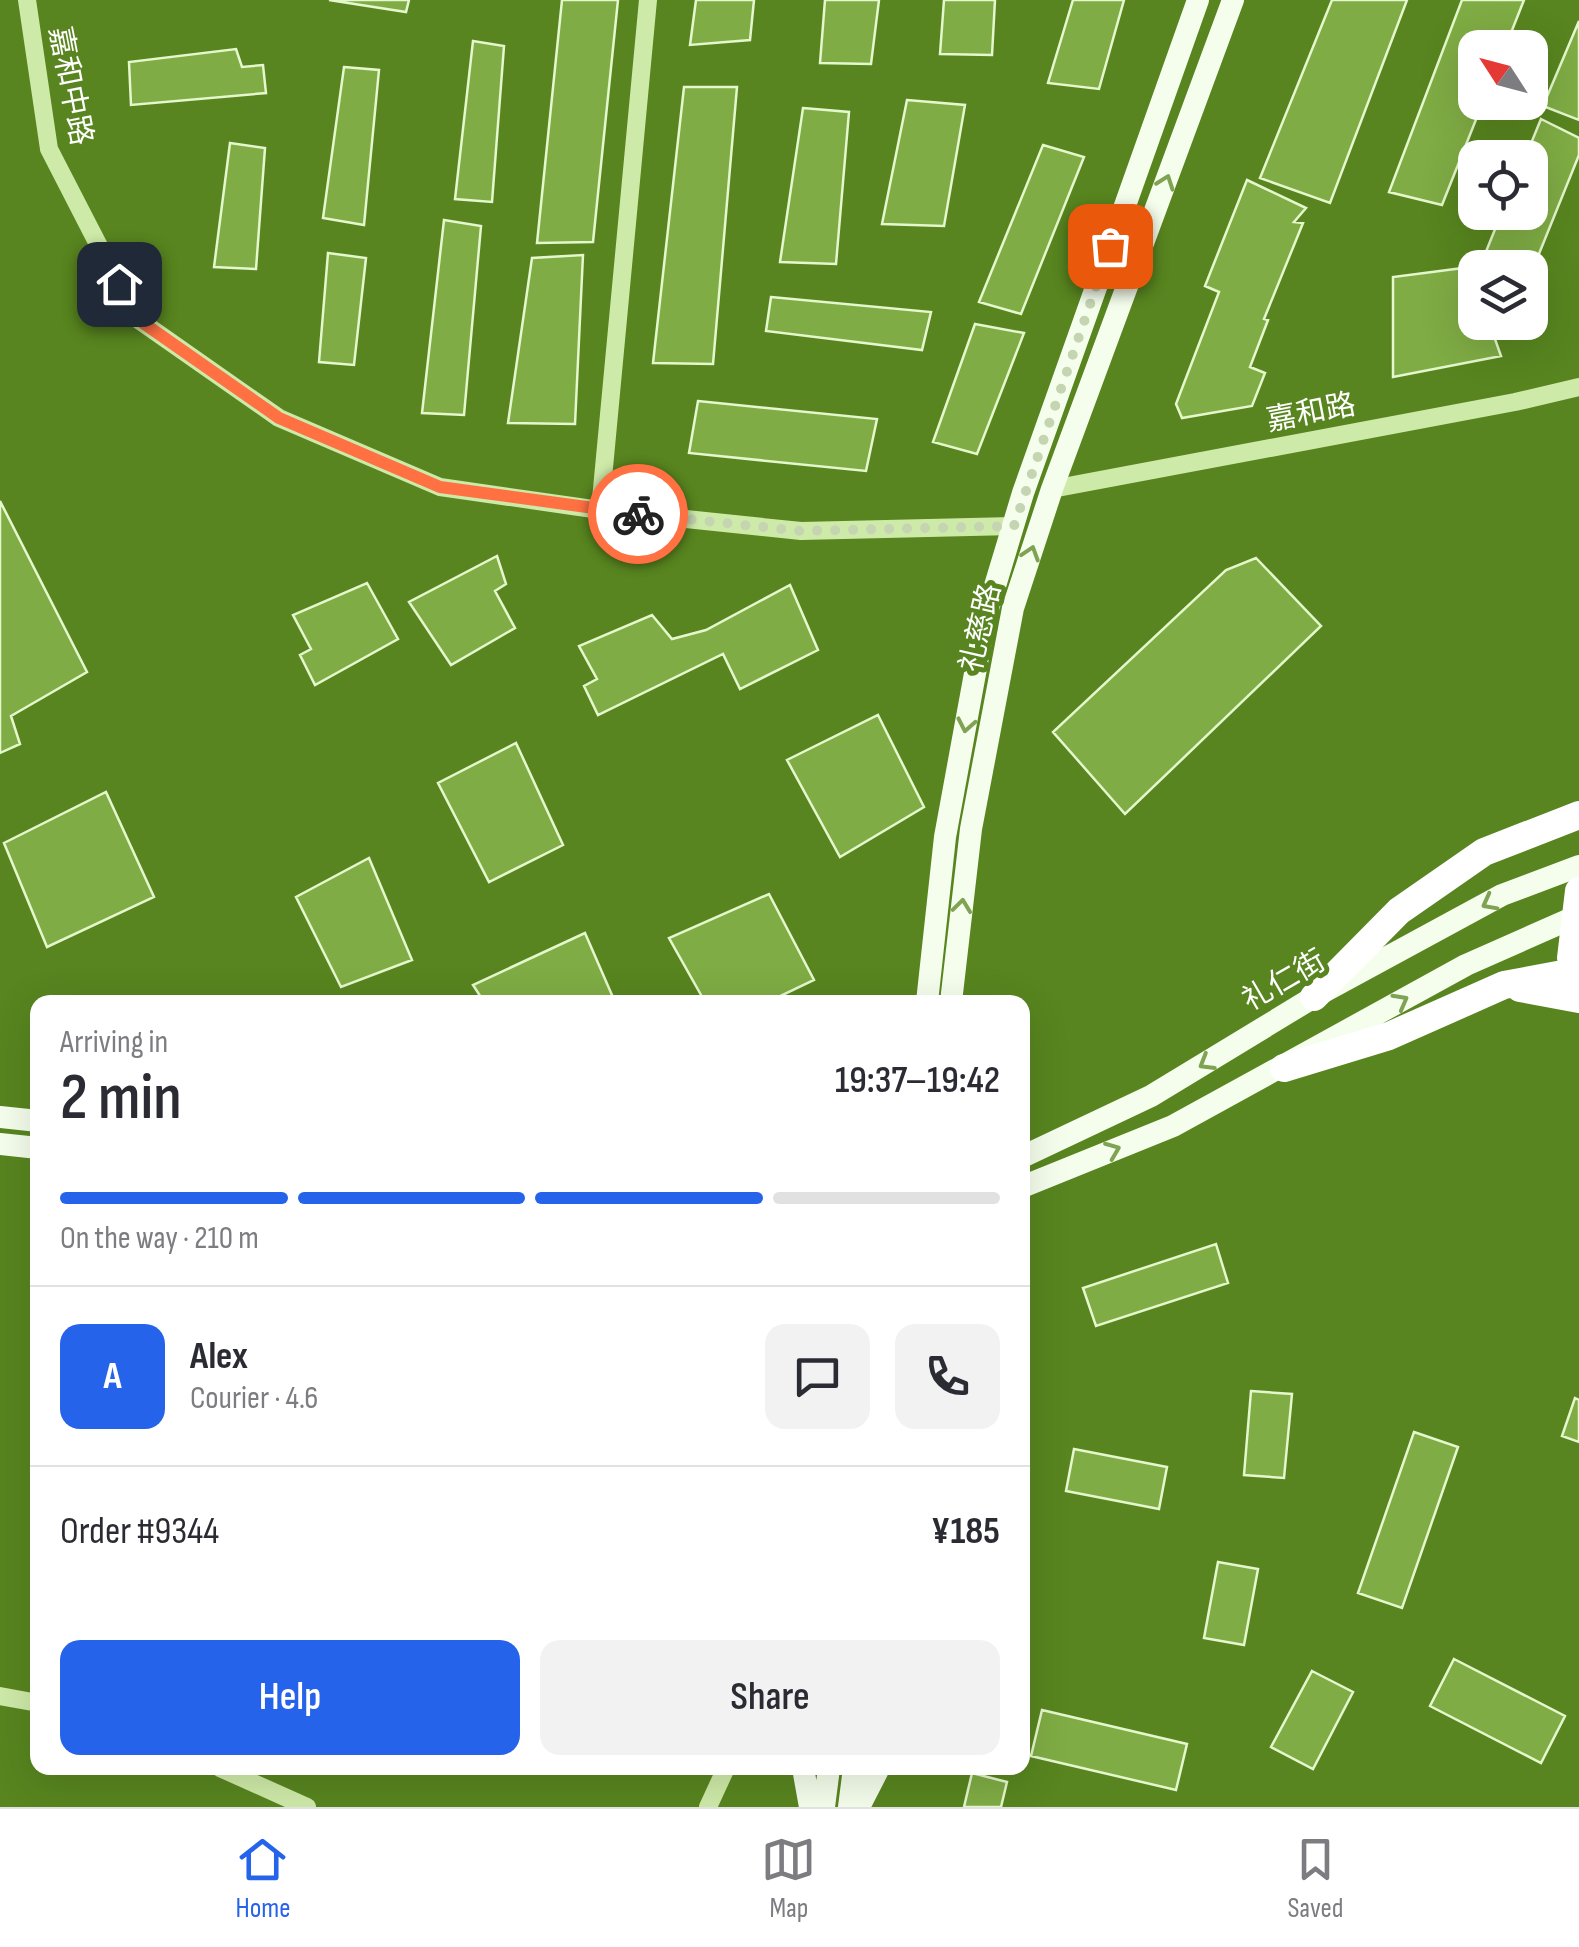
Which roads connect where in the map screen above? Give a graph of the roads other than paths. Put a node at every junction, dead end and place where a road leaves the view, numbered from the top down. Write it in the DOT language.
graph roads {
  1 [pos="26,0"];
  2 [pos="648,0"];
  3 [pos="1198,0"];
  4 [pos="1233,0"];
  5 [pos="1579,387"];
  6 [pos="1052,489"];
  7 [pos="600,510"];
  8 [pos="1014,526"];
  9 [pos="1579,816"];
  10 [pos="1579,866"];
  11 [pos="1579,891"];
  12 [pos="1579,915"];
  13 [pos="1579,973"];
  14 [pos="1504,985"];
  15 [pos="928,995"];
  16 [pos="952,995"];
  17 [pos="1314,997"];
  18 [pos="1579,999"];
  19 [pos="1284,1068"];
  20 [pos="0,1117"];
  21 [pos="30,1120"];
  22 [pos="0,1144"];
  23 [pos="30,1147"];
  24 [pos="1030,1153"];
  25 [pos="1030,1184"];
  26 [pos="0,1696"];
  27 [pos="30,1702"];
  28 [pos="236,1775"];
  29 [pos="723,1775"];
  30 [pos="804,1775"];
  31 [pos="828,1775"];
  32 [pos="853,1775"];
  33 [pos="875,1775"];
  34 [pos="307,1807"];
  35 [pos="708,1807"];
  36 [pos="810,1807"];
  37 [pos="824,1807"];
  38 [pos="848,1807"];
  39 [pos="859,1807"];
  1 -- 7 [label="street, 嘉和中路"];
  2 -- 7 [label="street"];
  3 -- 8 [label="main road, 礼慈路"];
  6 -- 4 [label="main road, 礼慈路, one-way"];
  5 -- 6 [label="street, 嘉和路"];
  16 -- 6 [label="main road, 礼慈路, one-way"];
  7 -- 8 [label="street, 嘉和中路"];
  8 -- 15 [label="main road, 礼慈路, one-way"];
  9 -- 17 [label="highway"];
  10 -- 17 [label="main road, 礼仁街, one-way"];
  11 -- 13 [label="highway"];
  19 -- 12 [label="main road, one-way"];
  13 -- 14 [label="highway"];
  14 -- 18 [label="highway"];
  14 -- 19 [label="highway"];
  17 -- 24 [label="main road, 礼仁街, one-way"];
  25 -- 19 [label="main road, one-way"];
  20 -- 21 [label="main road"];
  22 -- 23 [label="main road"];
  26 -- 27 [label="street"];
  28 -- 34 [label="street"];
  29 -- 35 [label="street"];
  30 -- 36 [label="main road"];
  31 -- 37 [label="main road"];
  32 -- 38 [label="main road"];
  33 -- 39 [label="main road"];
}
